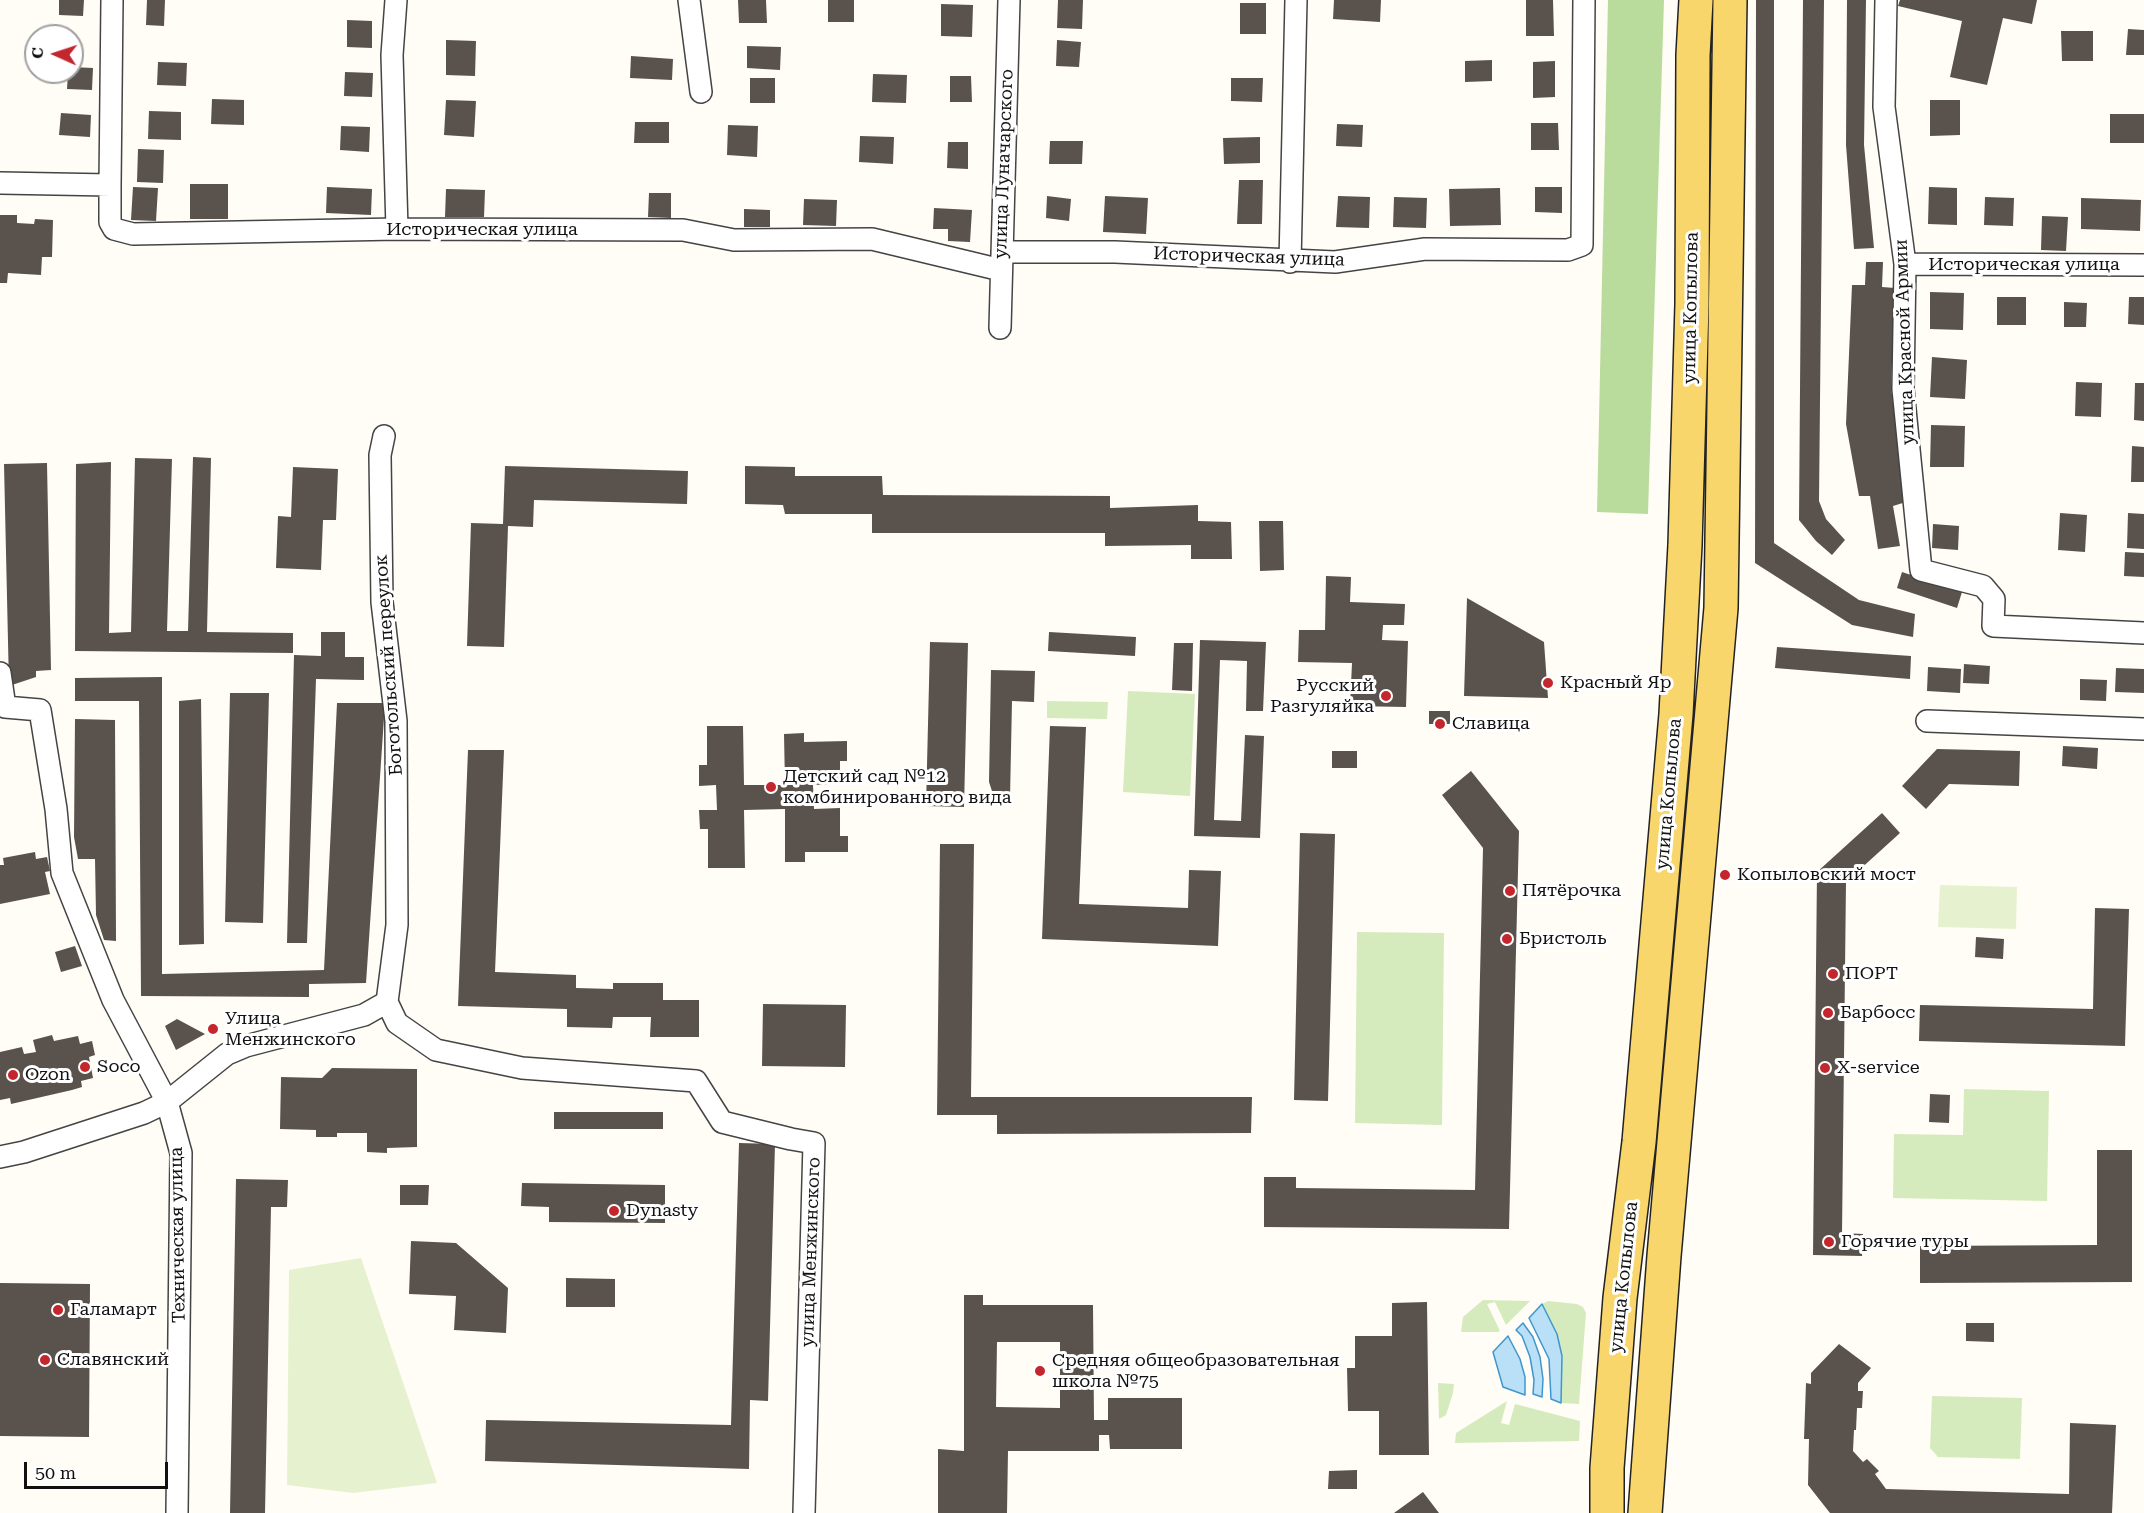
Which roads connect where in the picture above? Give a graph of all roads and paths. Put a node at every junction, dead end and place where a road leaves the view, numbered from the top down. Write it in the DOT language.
graph roads {
  1 [pos="112,0"];
  2 [pos="396,0"];
  3 [pos="689,0"];
  4 [pos="1010,0"];
  5 [pos="1296,0"];
  6 [pos="1584,0"];
  7 [pos="1696,0"];
  8 [pos="1730,0"];
  9 [pos="1886,0"];
  10 [pos="701,92"];
  11 [pos="0,183"];
  12 [pos="110,185"];
  13 [pos="397,230"];
  14 [pos="1001,261"];
  15 [pos="1290,262"];
  16 [pos="1905,264"];
  17 [pos="2144,265"];
  18 [pos="1000,328"];
  19 [pos="384,436"];
  20 [pos="2144,633"];
  21 [pos="0,673"];
  22 [pos="1927,721"];
  23 [pos="2144,729"];
  24 [pos="387,1002"];
  25 [pos="167,1102"];
  26 [pos="0,1157"];
  27 [pos="177,1513"];
  28 [pos="804,1513"];
  29 [pos="1607,1513"];
  30 [pos="1645,1513"];
  1 -- 12 [label="street"];
  2 -- 13 [label="street"];
  3 -- 10 [label="street"];
  4 -- 14 [label="street, улица Луначарского"];
  5 -- 15 [label="street"];
  6 -- 15 [label="street, Историческая улица"];
  7 -- 29 [label="main road, улица Копылова"];
  8 -- 30 [label="main road, улица Копылова"];
  9 -- 16 [label="street, улица Красной Армии"];
  11 -- 12 [label="street"];
  12 -- 13 [label="street, Историческая улица"];
  13 -- 14 [label="street, Историческая улица"];
  14 -- 15 [label="street, Историческая улица"];
  14 -- 18 [label="street, улица Луначарского"];
  16 -- 17 [label="street, Историческая улица"];
  16 -- 20 [label="street, улица Красной Армии"];
  19 -- 24 [label="street, Боготольский переулок"];
  21 -- 25 [label="street, Техническая улица"];
  22 -- 23 [label="street"];
  24 -- 25 [label="street"];
  24 -- 28 [label="street, улица Менжинского"];
  25 -- 26 [label="street"];
  25 -- 27 [label="street, Техническая улица"];
}
